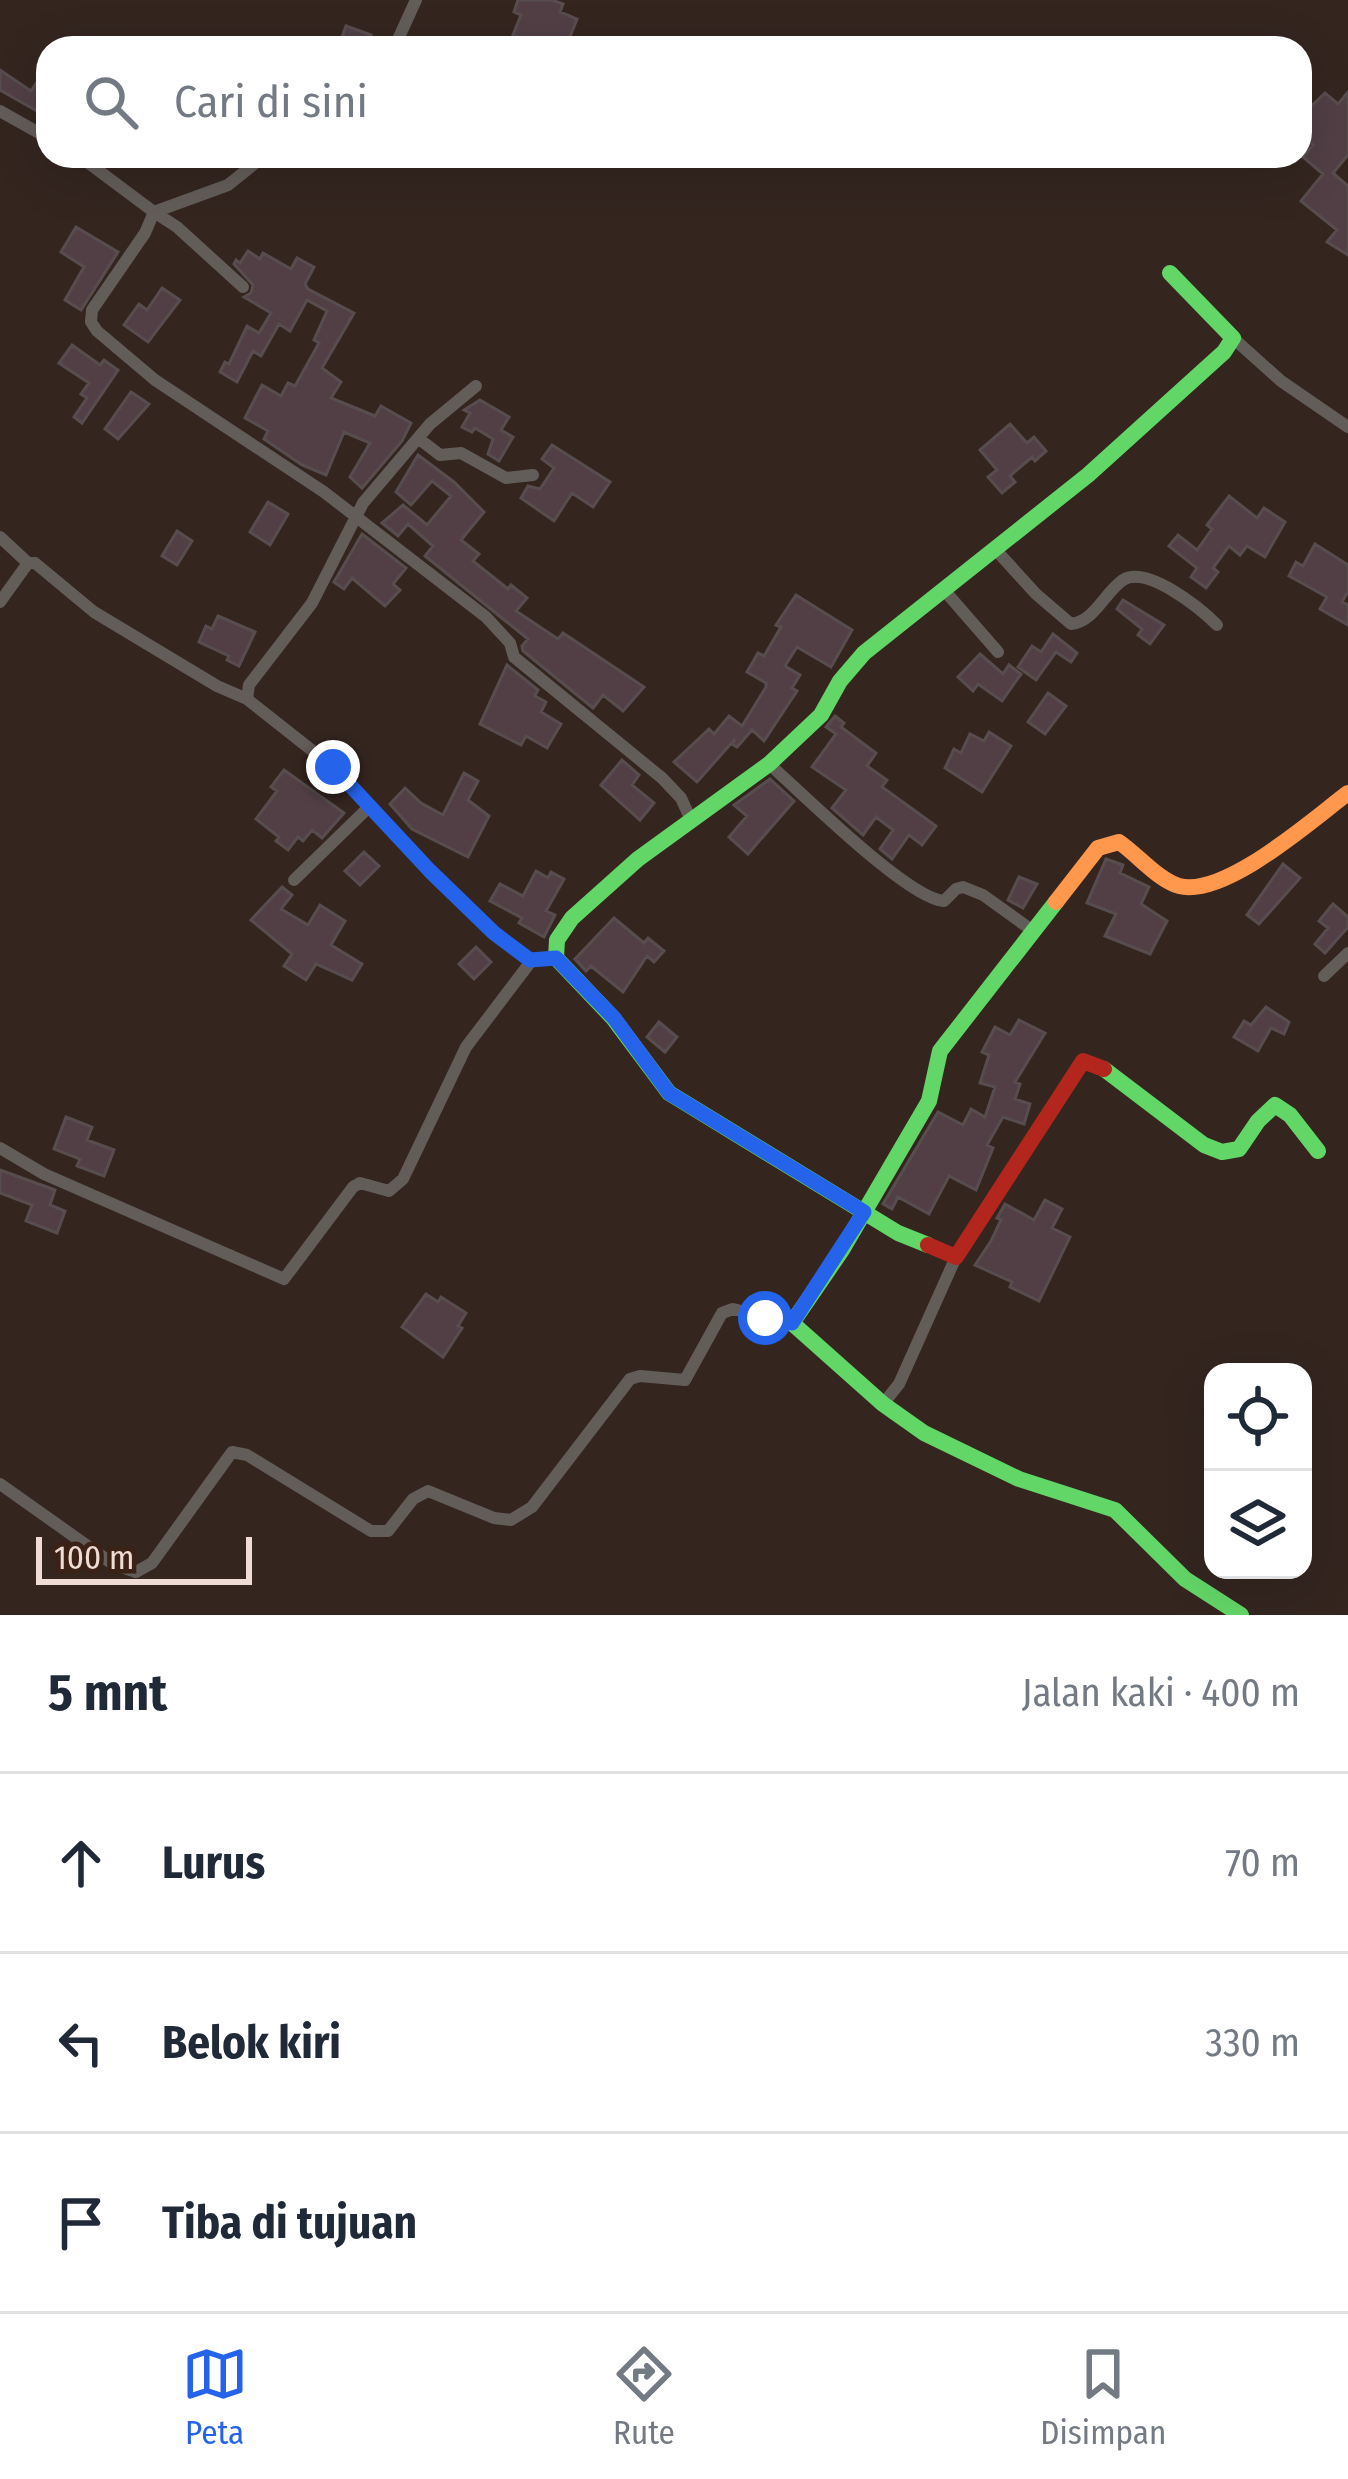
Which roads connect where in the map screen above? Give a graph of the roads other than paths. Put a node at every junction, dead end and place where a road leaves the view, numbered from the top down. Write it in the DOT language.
graph roads {
  1 [pos="416,0"];
  2 [pos="400,36"];
  3 [pos="0,111"];
  4 [pos="36,131"];
  5 [pos="95,168"];
  6 [pos="250,168"];
  7 [pos="154,212"];
  8 [pos="1170,273"];
  9 [pos="243,287"];
  10 [pos="1232,338"];
  11 [pos="476,386"];
  12 [pos="1348,427"];
  13 [pos="418,437"];
  14 [pos="533,475"];
  15 [pos="354,515"];
  16 [pos="0,538"];
  17 [pos="995,549"];
  18 [pos="28,563"];
  19 [pos="944,590"];
  20 [pos="0,602"];
  21 [pos="1216,625"];
  22 [pos="998,652"];
  23 [pos="247,699"];
  24 [pos="769,764"];
  25 [pos="1348,793"];
  26 [pos="370,806"];
  27 [pos="691,820"];
  28 [pos="294,880"];
  29 [pos="1033,931"];
  30 [pos="1348,953"];
  31 [pos="556,958"];
  32 [pos="532,960"];
  33 [pos="1324,976"];
  34 [pos="0,1148"];
  35 [pos="1318,1151"];
  36 [pos="864,1212"];
  37 [pos="956,1257"];
  38 [pos="792,1323"];
  39 [pos="884,1404"];
  40 [pos="0,1484"];
  41 [pos="1241,1615"];
  1 -- 2 [label="street"];
  3 -- 4 [label="street"];
  5 -- 7 [label="street"];
  6 -- 7 [label="street"];
  7 -- 9 [label="street"];
  7 -- 15 [label="street"];
  8 -- 10 [label="street"];
  10 -- 12 [label="street"];
  10 -- 17 [label="street"];
  11 -- 13 [label="street"];
  13 -- 14 [label="street"];
  13 -- 15 [label="street"];
  15 -- 23 [label="street"];
  15 -- 27 [label="street"];
  16 -- 18 [label="street"];
  17 -- 19 [label="street"];
  17 -- 21 [label="street"];
  18 -- 20 [label="street"];
  18 -- 23 [label="street"];
  19 -- 22 [label="street"];
  19 -- 24 [label="street"];
  23 -- 26 [label="street"];
  24 -- 27 [label="street"];
  24 -- 29 [label="street"];
  25 -- 29 [label="street"];
  26 -- 28 [label="street"];
  26 -- 32 [label="street"];
  27 -- 31 [label="street"];
  29 -- 36 [label="street"];
  30 -- 33 [label="street"];
  31 -- 32 [label="street"];
  31 -- 36 [label="street"];
  32 -- 34 [label="street"];
  35 -- 37 [label="street"];
  36 -- 37 [label="street"];
  36 -- 38 [label="street"];
  37 -- 39 [label="street"];
  38 -- 39 [label="street"];
  38 -- 40 [label="street"];
  39 -- 41 [label="street"];
}
